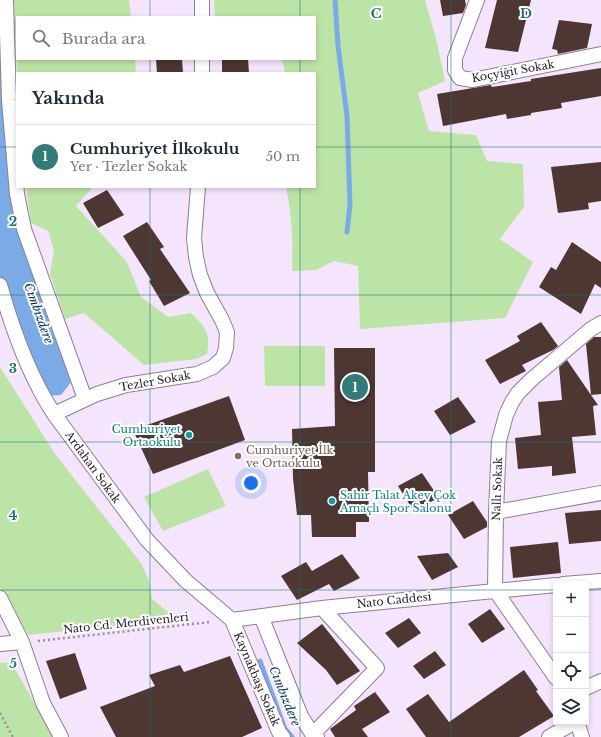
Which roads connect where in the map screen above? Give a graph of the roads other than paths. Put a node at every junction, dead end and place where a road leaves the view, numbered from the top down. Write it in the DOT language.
graph roads {
  1 [pos="6,0"];
  2 [pos="202,0"];
  3 [pos="477,0"];
  4 [pos="202,16"];
  5 [pos="601,54"];
  6 [pos="202,60"];
  7 [pos="202,72"];
  8 [pos="16,182"];
  9 [pos="16,188"];
  10 [pos="198,188"];
  11 [pos="0,285"];
  12 [pos="601,323"];
  13 [pos="85,399"];
  14 [pos="54,414"];
  15 [pos="601,493"];
  16 [pos="496,512"];
  17 [pos="601,581"];
  18 [pos="589,582"];
  19 [pos="553,585"];
  20 [pos="496,590"];
  21 [pos="0,598"];
  22 [pos="322,608"];
  23 [pos="261,616"];
  24 [pos="232,620"];
  25 [pos="22,642"];
  26 [pos="0,644"];
  27 [pos="553,674"];
  28 [pos="601,681"];
  29 [pos="589,687"];
  30 [pos="571,725"];
  31 [pos="577,725"];
  32 [pos="278,735"];
  33 [pos="315,736"];
  34 [pos="61,737"];
  35 [pos="549,737"];
  36 [pos="582,737"];
  1 -- 8 [label="street"];
  2 -- 4 [label="street"];
  3 -- 5 [label="street, Koçyiğit Sokak"];
  6 -- 7 [label="street"];
  9 -- 13 [label="street"];
  10 -- 13 [label="street, Tezler Sokak"];
  11 -- 14 [label="street, Ardahan Sokak"];
  12 -- 16 [label="street, Nallı Sokak"];
  13 -- 14 [label="street, Tezler Sokak"];
  14 -- 24 [label="street, Ardahan Sokak"];
  15 -- 16 [label="street"];
  16 -- 20 [label="street, Nallı Sokak"];
  17 -- 18 [label="street"];
  19 -- 20 [label="street, Nato Caddesi"];
  20 -- 22 [label="street, Nato Caddesi"];
  20 -- 27 [label="street"];
  21 -- 25 [label="street"];
  22 -- 23 [label="street, Nato Caddesi"];
  22 -- 33 [label="street"];
  23 -- 24 [label="street, Nato Caddesi"];
  23 -- 33 [label="street"];
  24 -- 32 [label="street, Kaynakbaşı Sokak"];
  25 -- 26 [label="street"];
  25 -- 34 [label="street"];
  28 -- 29 [label="street"];
  30 -- 35 [label="street"];
  31 -- 36 [label="street"];
}
